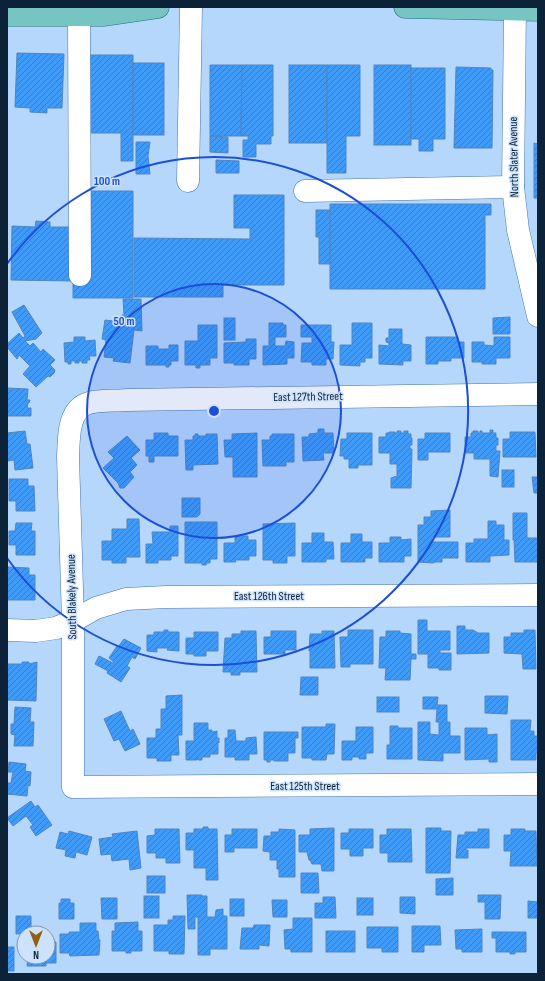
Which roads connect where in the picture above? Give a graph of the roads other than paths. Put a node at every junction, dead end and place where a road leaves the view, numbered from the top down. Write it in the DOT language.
graph roads {
  1 [pos="158,7"];
  2 [pos="191,7"];
  3 [pos="405,7"];
  4 [pos="515,9"];
  5 [pos="538,10"];
  6 [pos="7,15"];
  7 [pos="79,15"];
  8 [pos="188,181"];
  9 [pos="513,187"];
  10 [pos="305,191"];
  11 [pos="80,275"];
  12 [pos="536,310"];
  13 [pos="538,394"];
  14 [pos="80,408"];
  15 [pos="538,595"];
  16 [pos="73,621"];
  17 [pos="7,630"];
  18 [pos="538,784"];
  19 [pos="73,787"];
  1 -- 7 [label="main road"];
  2 -- 8 [label="street"];
  3 -- 4 [label="main road"];
  4 -- 5 [label="main road"];
  4 -- 9 [label="street, North Slater Avenue"];
  6 -- 7 [label="main road"];
  7 -- 11 [label="street"];
  9 -- 10 [label="street"];
  9 -- 12 [label="street, North Slater Avenue"];
  13 -- 14 [label="street, East 127th Street"];
  14 -- 16 [label="street, South Blakely Avenue"];
  15 -- 16 [label="street, East 126th Street"];
  16 -- 17 [label="street, East 126th Street"];
  16 -- 19 [label="street, South Blakely Avenue"];
  18 -- 19 [label="street, East 125th Street"];
}
